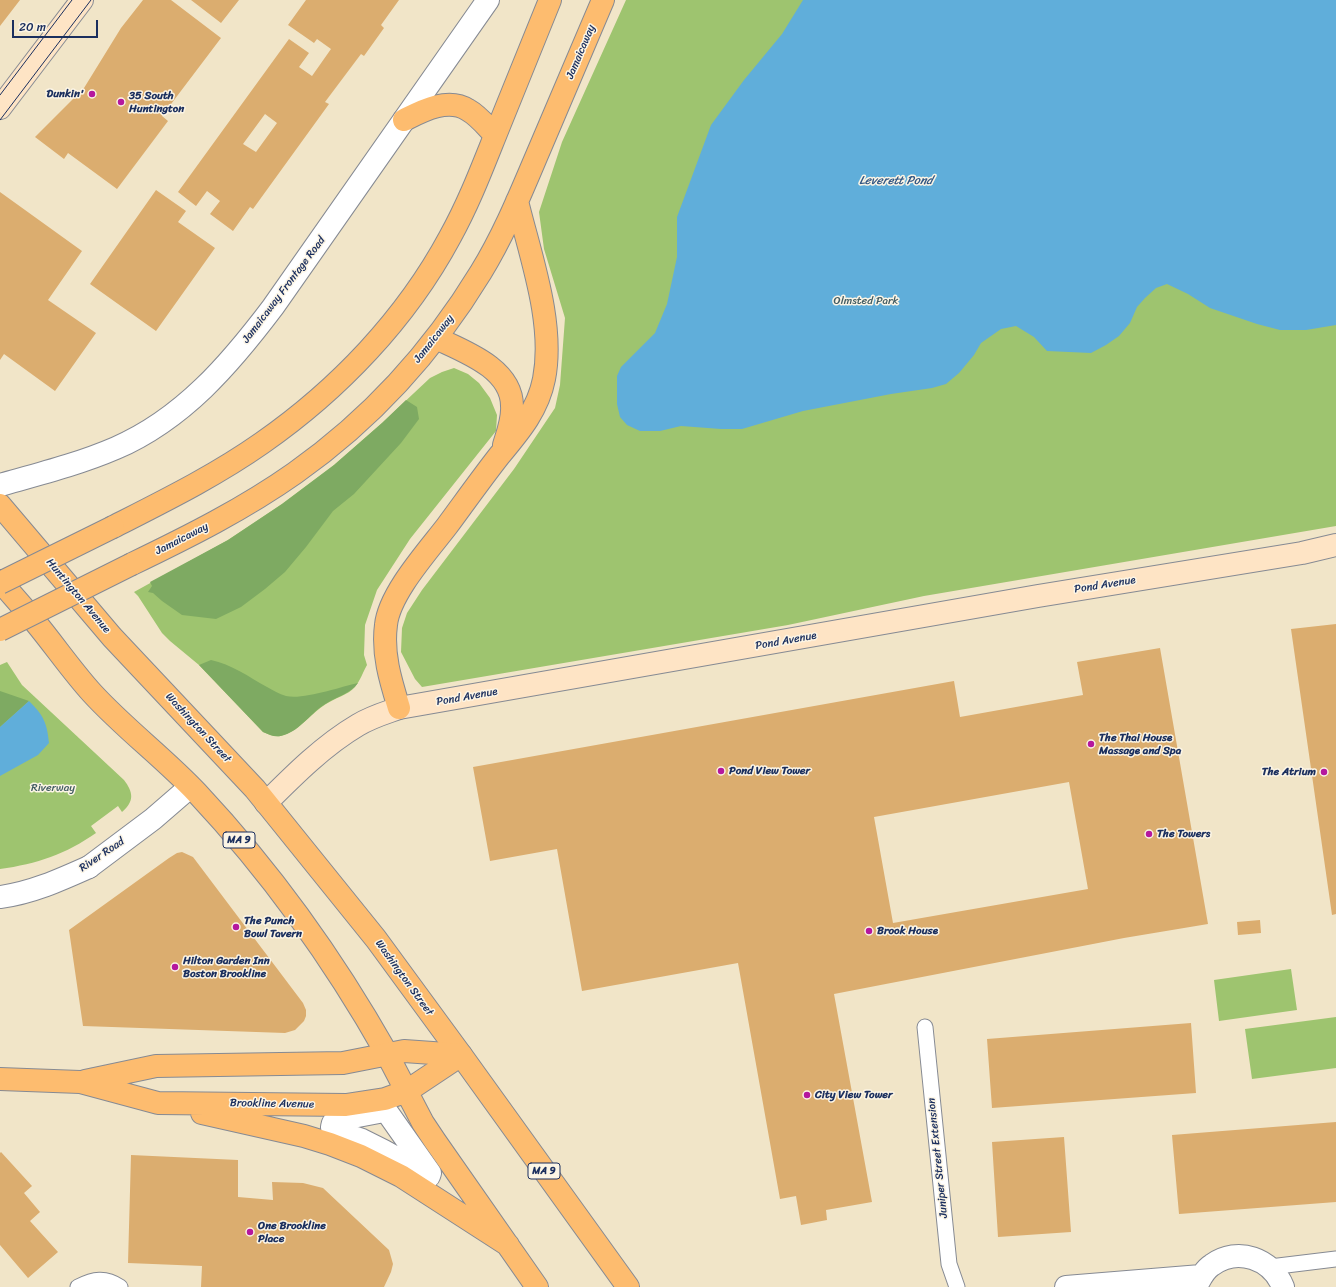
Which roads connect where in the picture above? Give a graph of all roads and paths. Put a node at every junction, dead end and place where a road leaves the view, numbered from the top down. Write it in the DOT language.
graph roads {
  1 [pos="82,0"];
  2 [pos="488,0"];
  3 [pos="550,0"];
  4 [pos="604,0"];
  5 [pos="0,108"];
  6 [pos="404,120"];
  7 [pos="495,136"];
  8 [pos="517,201"];
  9 [pos="436,338"];
  10 [pos="499,457"];
  11 [pos="0,485"];
  12 [pos="0,505"];
  13 [pos="1336,545"];
  14 [pos="0,582"];
  15 [pos="0,630"];
  16 [pos="158,686"];
  17 [pos="399,708"];
  18 [pos="190,787"];
  19 [pos="266,803"];
  20 [pos="0,897"];
  21 [pos="925,1027"];
  22 [pos="387,1054"];
  23 [pos="461,1055"];
  24 [pos="0,1079"];
  25 [pos="80,1082"];
  26 [pos="407,1091"];
  27 [pos="158,1103"];
  28 [pos="508,1245"];
  29 [pos="1336,1259"];
  30 [pos="1270,1267"];
  31 [pos="1198,1282"];
  32 [pos="78,1287"];
  33 [pos="120,1287"];
  34 [pos="537,1287"];
  35 [pos="628,1287"];
  36 [pos="956,1287"];
  37 [pos="1066,1287"];
  38 [pos="1284,1287"];
  1 -- 5 [label="main road"];
  2 -- 6 [label="street, Jamaicaway Frontage Road"];
  3 -- 7 [label="main road"];
  4 -- 8 [label="main road, Jamaicaway"];
  6 -- 7 [label="main road"];
  6 -- 11 [label="street, Jamaicaway Frontage Road"];
  7 -- 14 [label="main road, bridge"];
  8 -- 9 [label="main road, Jamaicaway"];
  8 -- 10 [label="main road"];
  9 -- 10 [label="main road"];
  9 -- 15 [label="main road, Jamaicaway, bridge"];
  10 -- 17 [label="main road"];
  12 -- 16 [label="main road, Huntington Avenue / MA 9"];
  13 -- 17 [label="main road, Pond Avenue"];
  14 -- 18 [label="main road, MA 9"];
  16 -- 19 [label="main road, Washington Street / MA 9"];
  17 -- 19 [label="main road, Pond Avenue"];
  18 -- 20 [label="street, River Road"];
  18 -- 22 [label="main road, MA 9"];
  19 -- 23 [label="main road, Washington Street / MA 9"];
  21 -- 36 [label="lane, Juniper Street Extension"];
  22 -- 23 [label="main road"];
  22 -- 25 [label="main road"];
  22 -- 26 [label="main road, MA 9"];
  23 -- 26 [label="main road, Brookline Avenue"];
  23 -- 35 [label="main road, Washington Street / MA 9"];
  24 -- 25 [label="main road, Brookline Avenue"];
  25 -- 27 [label="main road, Brookline Avenue"];
  26 -- 27 [label="main road, Brookline Avenue"];
  26 -- 28 [label="main road, MA 9"];
  27 -- 28 [label="main road"];
  28 -- 34 [label="main road, MA 9"];
  29 -- 30 [label="lane"];
  30 -- 31 [label="street"];
  30 -- 38 [label="street"];
  31 -- 37 [label="street"];
  32 -- 33 [label="lane"];
}
